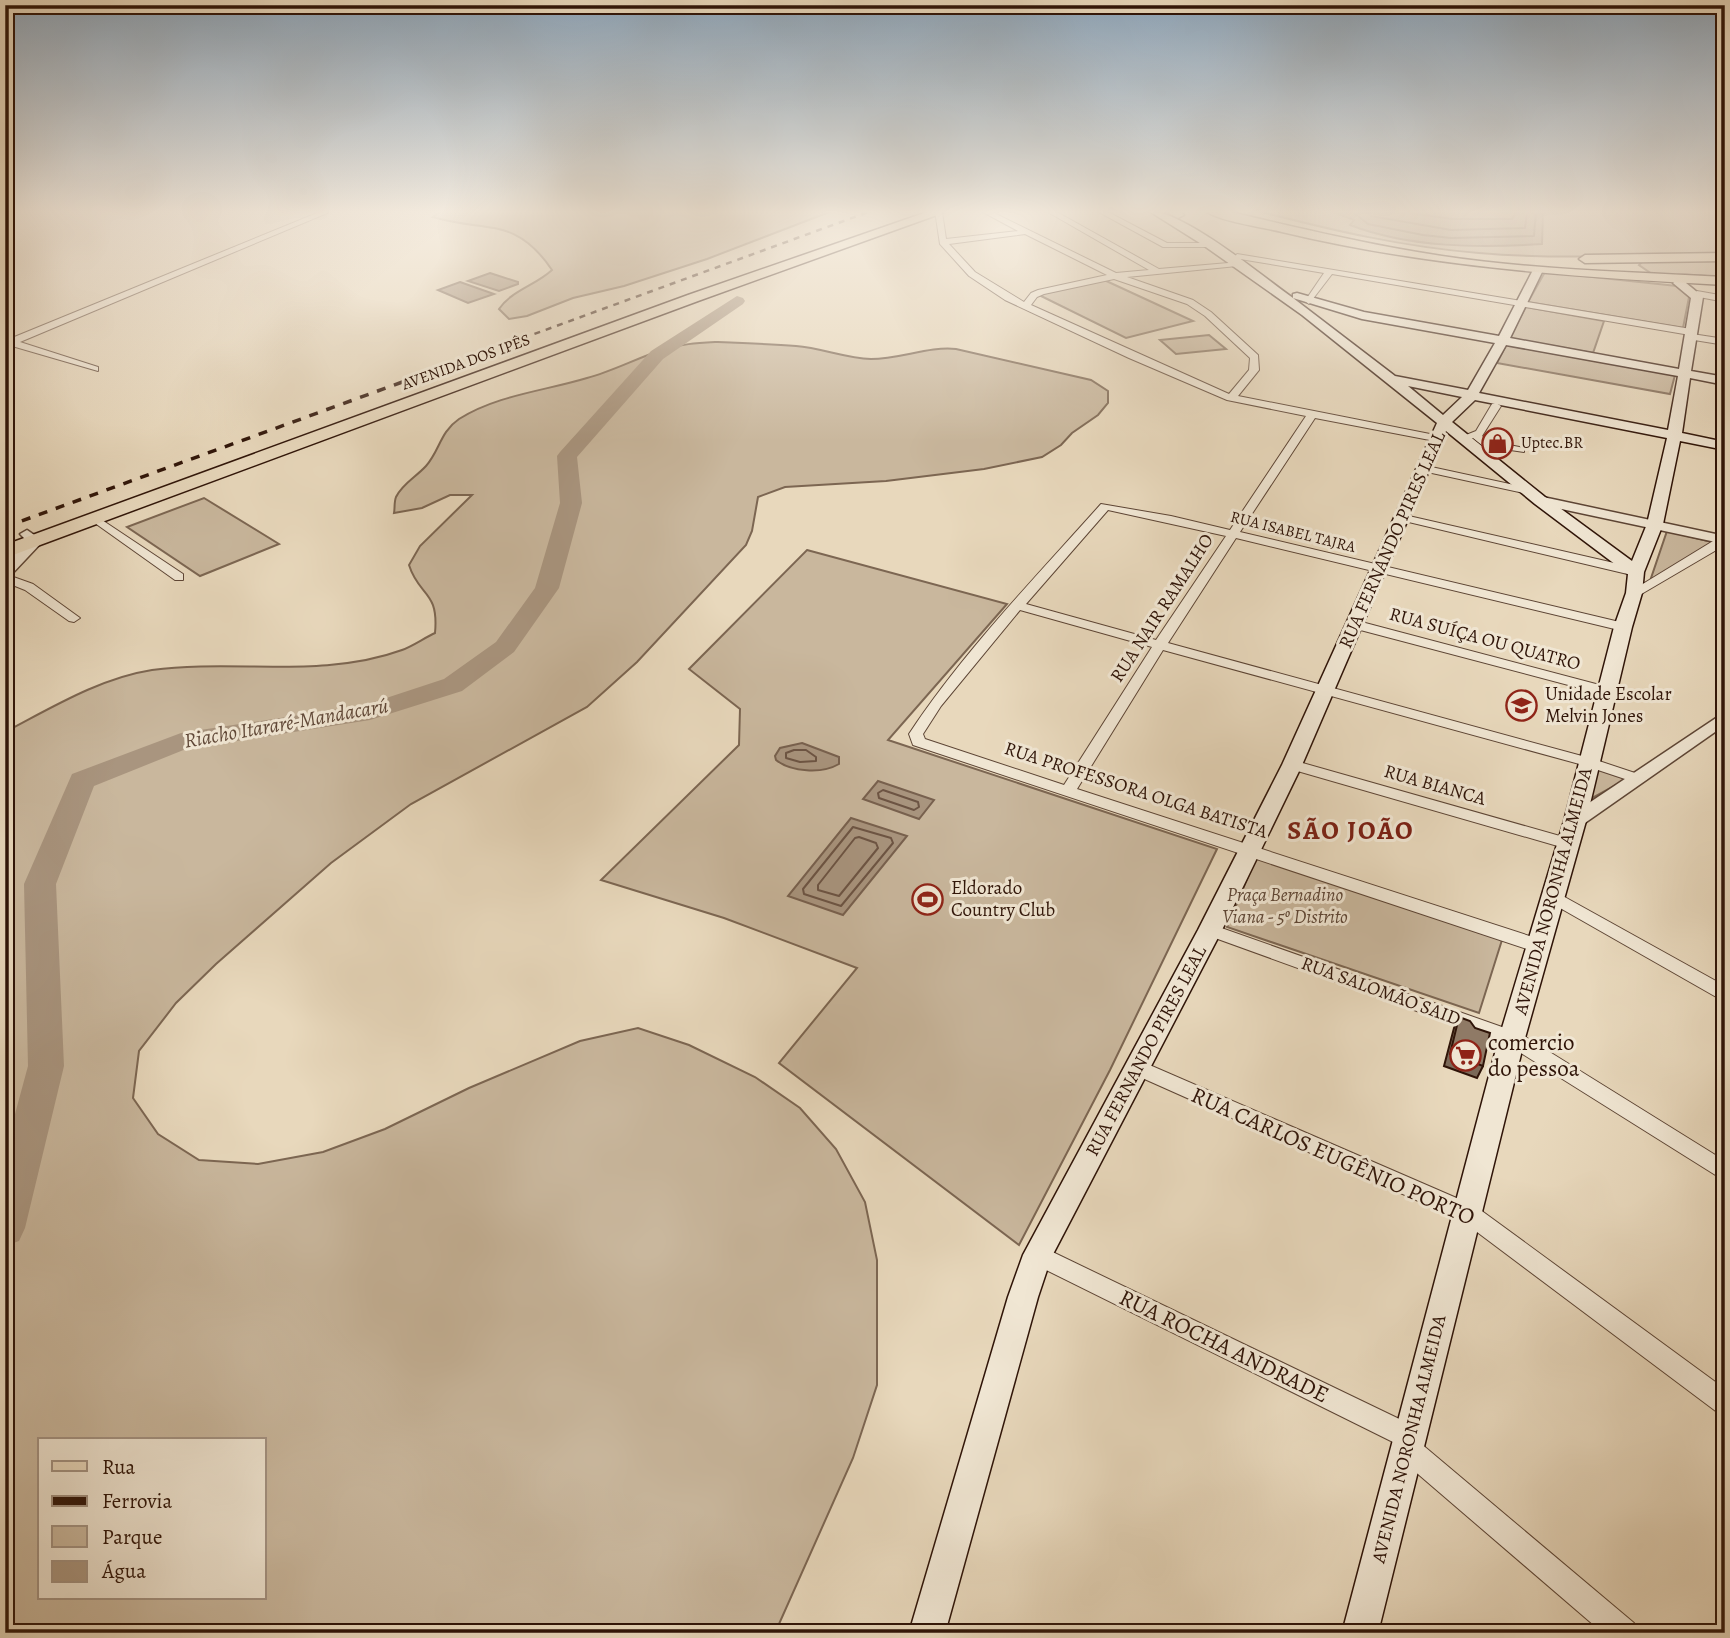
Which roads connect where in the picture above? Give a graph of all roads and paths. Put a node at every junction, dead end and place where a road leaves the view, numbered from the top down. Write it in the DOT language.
graph roads {
  1 [pos="143,287"];
  2 [pos="712,287"];
  3 [pos="994,287"];
  4 [pos="1062,287"];
  5 [pos="1148,287"];
  6 [pos="1274,287"];
  7 [pos="1282,287"];
  8 [pos="1319,287"];
  9 [pos="1427,287"];
  10 [pos="1530,287"];
  11 [pos="1684,287"];
  12 [pos="1697,295"];
  13 [pos="1725,299"];
  14 [pos="1309,301"];
  15 [pos="1523,304"];
  16 [pos="1025,307"];
  17 [pos="1691,334"];
  18 [pos="1502,341"];
  19 [pos="1725,342"];
  20 [pos="8,343"];
  21 [pos="95,369"];
  22 [pos="1685,374"];
  23 [pos="468,376"];
  24 [pos="1394,380"];
  25 [pos="1725,381"];
  26 [pos="1471,396"];
  27 [pos="1231,398"];
  28 [pos="1496,407"];
  29 [pos="1313,413"];
  30 [pos="1440,430"];
  31 [pos="1470,437"];
  32 [pos="1674,437"];
  33 [pos="1725,446"];
  34 [pos="1520,450"];
  35 [pos="1422,468"];
  36 [pos="1528,491"];
  37 [pos="1543,501"];
  38 [pos="1400,517"];
  39 [pos="96,519"];
  40 [pos="1655,524"];
  41 [pos="1233,534"];
  42 [pos="32,538"];
  43 [pos="1724,538"];
  44 [pos="5,542"];
  45 [pos="5,552"];
  46 [pos="1377,569"];
  47 [pos="5,573"];
  48 [pos="179,577"];
  49 [pos="5,578"];
  50 [pos="1635,583"];
  51 [pos="1019,606"];
  52 [pos="74,618"];
  53 [pos="1354,624"];
  54 [pos="1623,627"];
  55 [pos="1160,644"];
  56 [pos="1326,690"];
  57 [pos="1606,691"];
  58 [pos="1725,717"];
  59 [pos="1588,762"];
  60 [pos="1292,765"];
  61 [pos="1639,779"];
  62 [pos="1069,789"];
  63 [pos="1571,833"];
  64 [pos="1250,850"];
  65 [pos="1552,896"];
  66 [pos="1210,930"];
  67 [pos="1539,946"];
  68 [pos="1723,992"];
  69 [pos="1512,1038"];
  70 [pos="1138,1068"];
  71 [pos="1725,1172"];
  72 [pos="1468,1213"];
  73 [pos="1038,1255"];
  74 [pos="1725,1405"];
  75 [pos="1407,1442"];
  76 [pos="927,1633"];
  77 [pos="1360,1633"];
  78 [pos="1624,1633"];
  1 -- 20 [label="street"];
  2 -- 23 [label="main road, AVENIDA DOS IPÊS"];
  3 -- 16 [label="street"];
  4 -- 16 [label="street"];
  5 -- 27 [label="street"];
  6 -- 24 [label="main road"];
  7 -- 14 [label="main road"];
  8 -- 14 [label="street"];
  9 -- 15 [label="street"];
  10 -- 15 [label="main road, RUA FERNANDO PIRES LEAL"];
  11 -- 12 [label="main road"];
  12 -- 13 [label="street"];
  12 -- 17 [label="main road, AVENIDA NORONHA ALMEIDA"];
  14 -- 18 [label="main road"];
  15 -- 17 [label="street"];
  15 -- 18 [label="main road, RUA FERNANDO PIRES LEAL"];
  16 -- 27 [label="street"];
  17 -- 19 [label="street"];
  17 -- 22 [label="main road, AVENIDA NORONHA ALMEIDA"];
  18 -- 22 [label="main road"];
  18 -- 26 [label="main road, RUA FERNANDO PIRES LEAL"];
  20 -- 21 [label="street"];
  22 -- 25 [label="main road"];
  22 -- 32 [label="main road, AVENIDA NORONHA ALMEIDA"];
  23 -- 39 [label="main road, AVENIDA DOS IPÊS"];
  23 -- 42 [label="main road, AVENIDA DOS IPÊS"];
  24 -- 26 [label="main road"];
  24 -- 30 [label="main road"];
  26 -- 30 [label="main road, RUA FERNANDO PIRES LEAL"];
  26 -- 32 [label="main road"];
  27 -- 29 [label="street"];
  28 -- 31 [label="street"];
  29 -- 30 [label="street"];
  29 -- 41 [label="street, RUA NAIR RAMALHO"];
  30 -- 31 [label="main road"];
  30 -- 35 [label="main road, RUA FERNANDO PIRES LEAL"];
  31 -- 34 [label="street"];
  31 -- 36 [label="main road"];
  32 -- 33 [label="main road"];
  32 -- 40 [label="main road, AVENIDA NORONHA ALMEIDA"];
  35 -- 36 [label="street"];
  35 -- 38 [label="main road, RUA FERNANDO PIRES LEAL"];
  36 -- 37 [label="main road"];
  37 -- 40 [label="street"];
  37 -- 50 [label="main road"];
  38 -- 46 [label="main road, RUA FERNANDO PIRES LEAL"];
  38 -- 50 [label="street"];
  39 -- 42 [label="main road, AVENIDA DOS IPÊS"];
  39 -- 48 [label="street"];
  40 -- 43 [label="street"];
  40 -- 50 [label="main road, AVENIDA NORONHA ALMEIDA"];
  41 -- 46 [label="street, RUA ISABEL TAJRA"];
  41 -- 51 [label="street, RUA ISABEL TAJRA"];
  41 -- 55 [label="street, RUA NAIR RAMALHO"];
  42 -- 44 [label="main road, AVENIDA DOS IPÊS"];
  42 -- 45 [label="main road, AVENIDA DOS IPÊS"];
  42 -- 47 [label="street"];
  43 -- 50 [label="street"];
  46 -- 53 [label="main road, RUA FERNANDO PIRES LEAL"];
  46 -- 54 [label="street, RUA ISABEL TAJRA"];
  49 -- 52 [label="street"];
  50 -- 54 [label="main road, AVENIDA NORONHA ALMEIDA"];
  51 -- 55 [label="street"];
  51 -- 62 [label="street, RUA PROFESSORA OLGA BATISTA"];
  53 -- 56 [label="main road, RUA FERNANDO PIRES LEAL"];
  53 -- 57 [label="street, RUA SUÍÇA OU QUATRO"];
  54 -- 57 [label="main road, AVENIDA NORONHA ALMEIDA"];
  55 -- 56 [label="street"];
  55 -- 62 [label="street, RUA NAIR RAMALHO"];
  56 -- 59 [label="street"];
  56 -- 60 [label="main road, RUA FERNANDO PIRES LEAL"];
  57 -- 59 [label="main road, AVENIDA NORONHA ALMEIDA"];
  58 -- 61 [label="street"];
  59 -- 61 [label="street"];
  59 -- 63 [label="main road, AVENIDA NORONHA ALMEIDA"];
  60 -- 63 [label="street, RUA BIANCA"];
  60 -- 64 [label="main road, RUA FERNANDO PIRES LEAL"];
  61 -- 63 [label="street"];
  62 -- 64 [label="street, RUA PROFESSORA OLGA BATISTA"];
  63 -- 65 [label="main road, AVENIDA NORONHA ALMEIDA"];
  64 -- 66 [label="main road, RUA FERNANDO PIRES LEAL"];
  64 -- 67 [label="street, RUA PROFESSORA OLGA BATISTA"];
  65 -- 67 [label="main road, AVENIDA NORONHA ALMEIDA"];
  65 -- 68 [label="street"];
  66 -- 69 [label="street, RUA SALOMÃO SAID"];
  66 -- 70 [label="main road, RUA FERNANDO PIRES LEAL"];
  67 -- 69 [label="main road, AVENIDA NORONHA ALMEIDA"];
  69 -- 71 [label="street, RUA SALOMÃO SAID"];
  69 -- 72 [label="main road, AVENIDA NORONHA ALMEIDA"];
  70 -- 72 [label="street, RUA CARLOS EUGÊNIO PORTO"];
  70 -- 73 [label="main road, RUA FERNANDO PIRES LEAL"];
  72 -- 74 [label="street, RUA CARLOS EUGÊNIO PORTO"];
  72 -- 75 [label="main road, AVENIDA NORONHA ALMEIDA"];
  73 -- 75 [label="street, RUA ROCHA ANDRADE"];
  73 -- 76 [label="main road, RUA FERNANDO PIRES LEAL"];
  75 -- 77 [label="main road, AVENIDA NORONHA ALMEIDA"];
  75 -- 78 [label="street, RUA ROCHA ANDRADE"];
}
